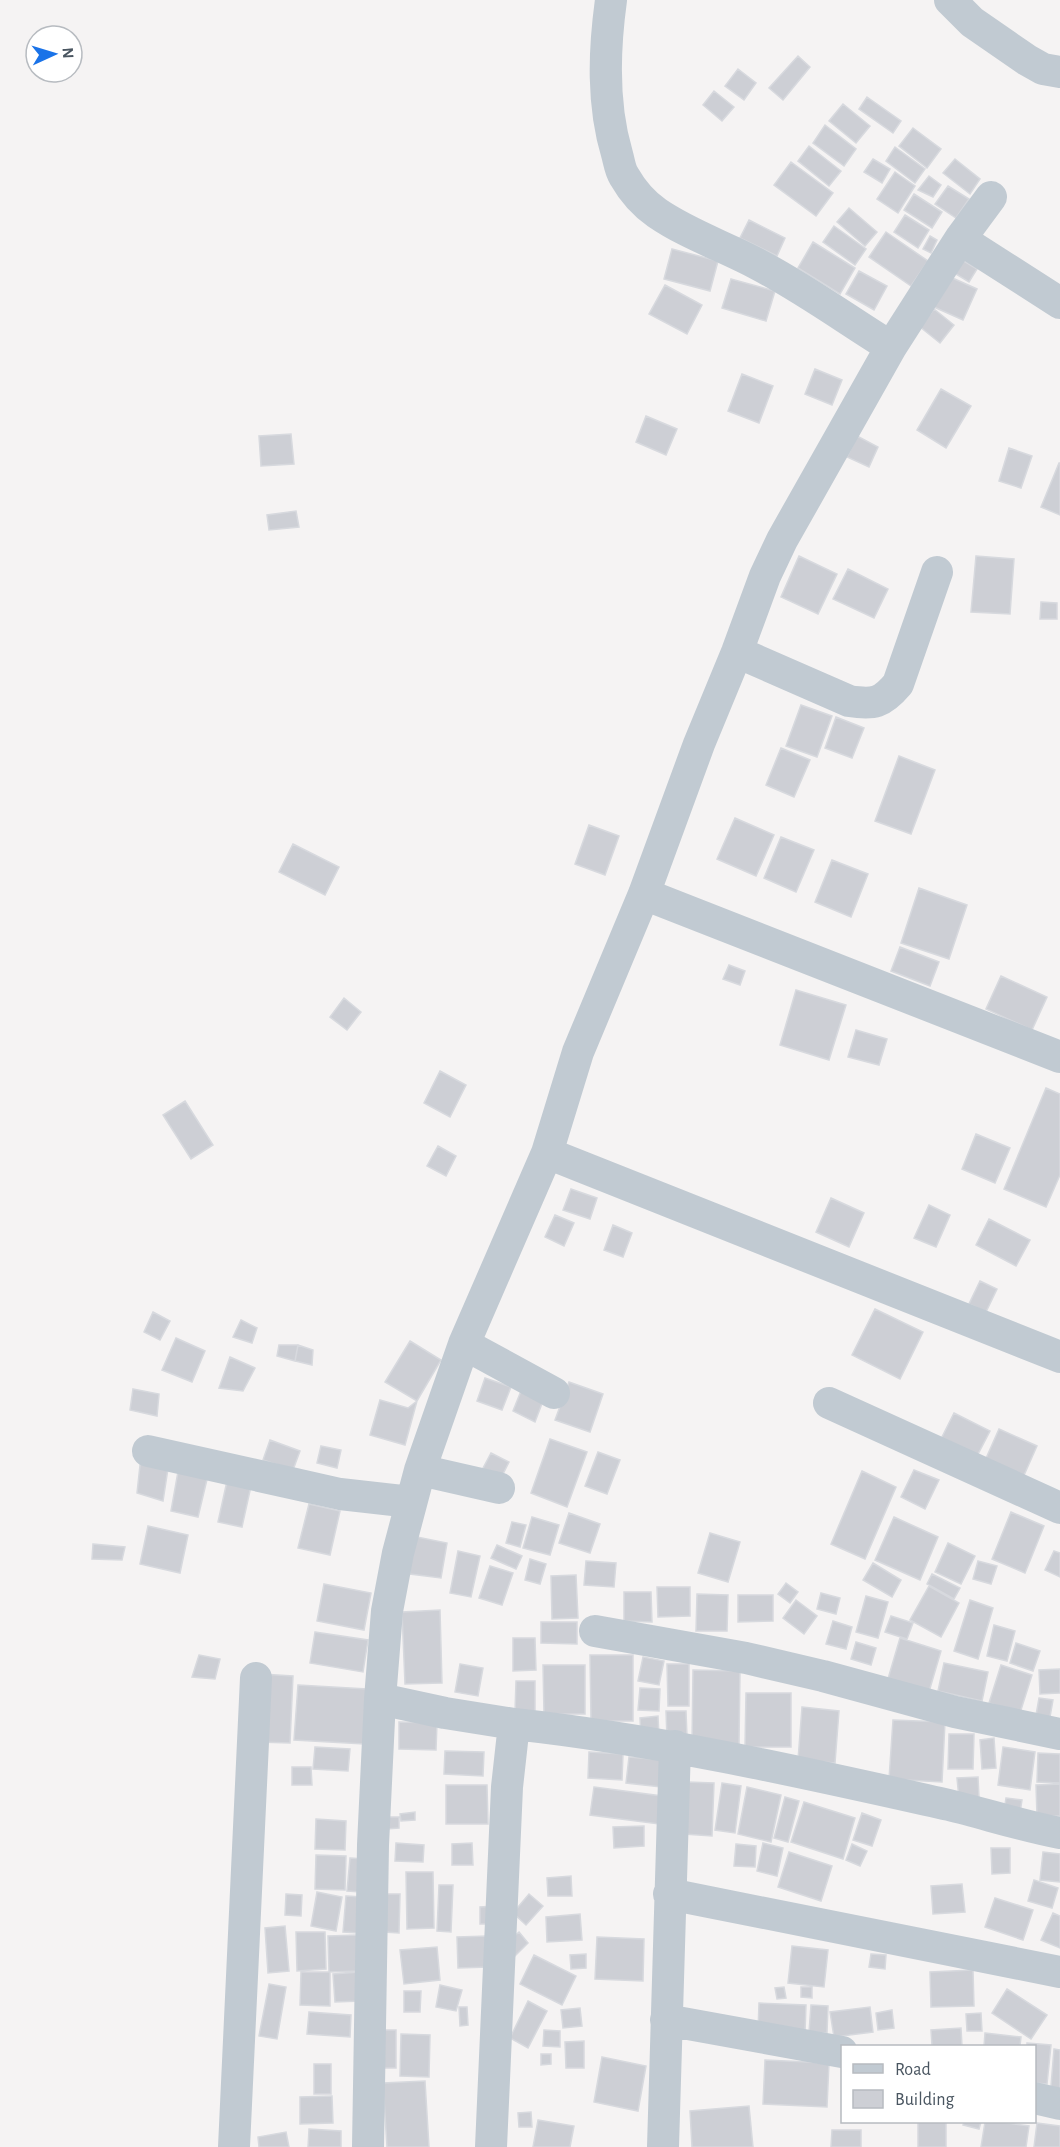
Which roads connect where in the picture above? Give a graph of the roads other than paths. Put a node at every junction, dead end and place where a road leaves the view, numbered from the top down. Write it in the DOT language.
graph roads {
  1 [pos="611,0"];
  2 [pos="950,0"];
  3 [pos="1060,72"];
  4 [pos="991,197"];
  5 [pos="960,239"];
  6 [pos="1060,303"];
  7 [pos="891,347"];
  8 [pos="937,572"];
  9 [pos="737,652"];
  10 [pos="644,894"];
  11 [pos="1060,1057"];
  12 [pos="548,1153"];
  13 [pos="464,1344"];
  14 [pos="1060,1357"];
  15 [pos="554,1393"];
  16 [pos="829,1403"];
  17 [pos="148,1451"];
  18 [pos="420,1470"];
  19 [pos="499,1488"];
  20 [pos="411,1502"];
  21 [pos="1060,1508"];
  22 [pos="596,1630"];
  23 [pos="256,1678"];
  24 [pos="380,1699"];
  25 [pos="514,1724"];
  26 [pos="1060,1734"];
  27 [pos="675,1746"];
  28 [pos="1060,1833"];
  29 [pos="669,1894"];
  30 [pos="1060,1972"];
  31 [pos="666,2020"];
  32 [pos="841,2052"];
  33 [pos="1036,2098"];
  34 [pos="1060,2104"];
  35 [pos="234,2147"];
  36 [pos="368,2147"];
  37 [pos="491,2147"];
  38 [pos="663,2147"];
  1 -- 7 [label="street"];
  2 -- 3 [label="street"];
  4 -- 5 [label="street"];
  5 -- 6 [label="street"];
  5 -- 7 [label="street"];
  7 -- 9 [label="street"];
  8 -- 9 [label="street"];
  9 -- 10 [label="street"];
  10 -- 11 [label="street"];
  10 -- 12 [label="street"];
  12 -- 13 [label="street"];
  12 -- 14 [label="street"];
  13 -- 15 [label="street"];
  13 -- 18 [label="street"];
  16 -- 21 [label="street"];
  17 -- 20 [label="street"];
  18 -- 19 [label="street"];
  18 -- 20 [label="street"];
  20 -- 24 [label="street"];
  22 -- 26 [label="street"];
  23 -- 35 [label="street"];
  24 -- 25 [label="street"];
  24 -- 36 [label="street"];
  25 -- 27 [label="street"];
  25 -- 37 [label="street"];
  27 -- 28 [label="street"];
  27 -- 29 [label="street"];
  29 -- 30 [label="street"];
  29 -- 31 [label="street"];
  31 -- 32 [label="street"];
  31 -- 38 [label="street"];
  33 -- 34 [label="street"];
}
